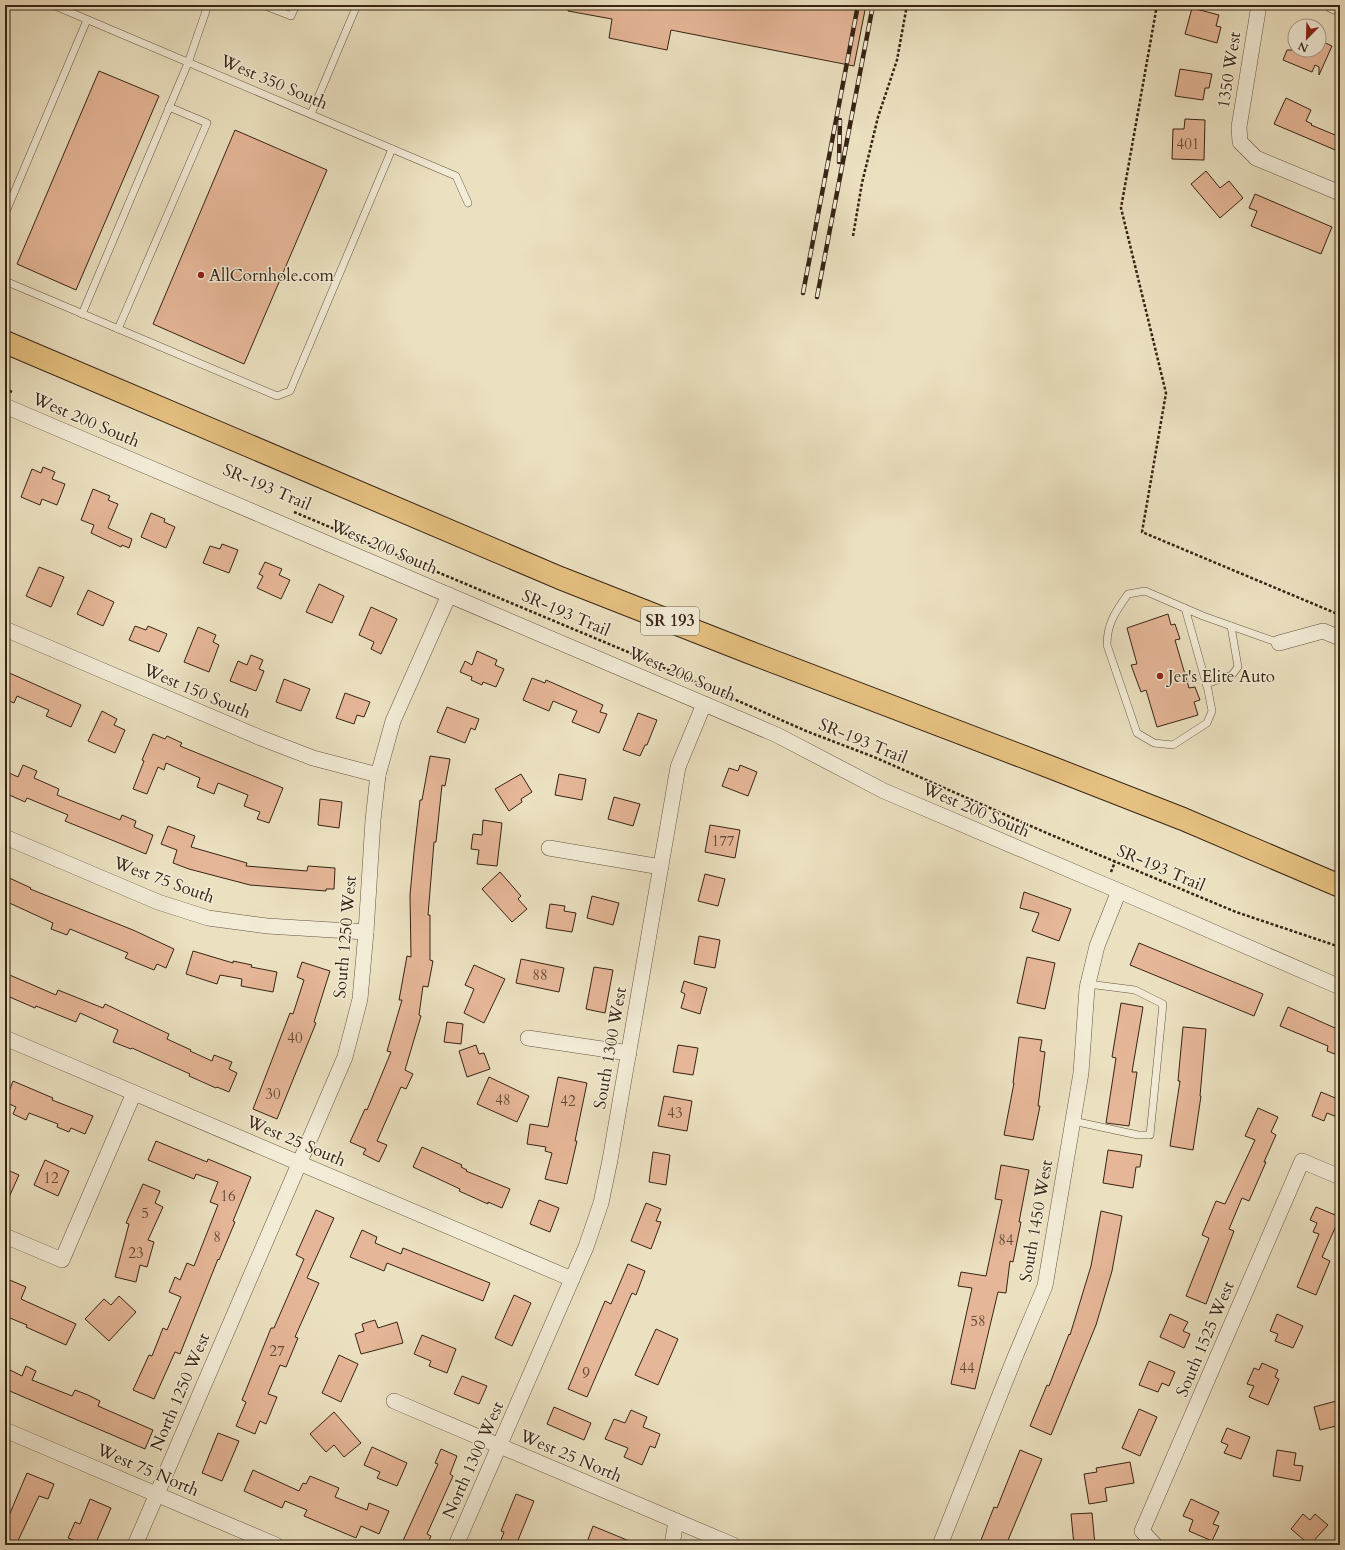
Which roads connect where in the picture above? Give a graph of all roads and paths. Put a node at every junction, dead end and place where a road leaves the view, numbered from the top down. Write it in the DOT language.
graph roads {
  1 [pos="53,5"];
  2 [pos="208,5"];
  3 [pos="263,5"];
  4 [pos="296,5"];
  5 [pos="357,5"];
  6 [pos="907,5"];
  7 [pos="1157,5"];
  8 [pos="1259,5"];
  9 [pos="1332,5"];
  10 [pos="1340,8"];
  11 [pos="87,20"];
  12 [pos="188,62"];
  13 [pos="169,108"];
  14 [pos="311,114"];
  15 [pos="392,149"];
  16 [pos="1340,193"];
  17 [pos="468,203"];
  18 [pos="5,214"];
  19 [pos="853,236"];
  20 [pos="5,281"];
  21 [pos="82,314"];
  22 [pos="118,329"];
  23 [pos="5,342"];
  24 [pos="5,389"];
  25 [pos="12,392"];
  26 [pos="5,406"];
  27 [pos="291,510"];
  28 [pos="449,595"];
  29 [pos="1185,608"];
  30 [pos="1340,615"];
  31 [pos="1231,626"];
  32 [pos="5,629"];
  33 [pos="1340,638"];
  34 [pos="1280,643"];
  35 [pos="1206,684"];
  36 [pos="704,704"];
  37 [pos="378,774"];
  38 [pos="5,837"];
  39 [pos="549,848"];
  40 [pos="1115,862"];
  41 [pos="661,867"];
  42 [pos="1110,874"];
  43 [pos="1340,886"];
  44 [pos="1120,891"];
  45 [pos="366,932"];
  46 [pos="1340,947"];
  47 [pos="1088,984"];
  48 [pos="1340,986"];
  49 [pos="5,1038"];
  50 [pos="528,1038"];
  51 [pos="628,1054"];
  52 [pos="134,1093"];
  53 [pos="1073,1120"];
  54 [pos="299,1163"];
  55 [pos="1340,1176"];
  56 [pos="5,1236"];
  57 [pos="251,1275"];
  58 [pos="572,1279"];
  59 [pos="524,1390"];
  60 [pos="394,1401"];
  61 [pos="5,1430"];
  62 [pos="499,1446"];
  63 [pos="157,1494"];
  64 [pos="676,1521"];
  65 [pos="135,1545"];
  66 [pos="276,1545"];
  67 [pos="456,1545"];
  68 [pos="672,1545"];
  69 [pos="732,1545"];
  70 [pos="940,1545"];
  71 [pos="1155,1545"];
  1 -- 11 [label="lane, West 350 South"];
  2 -- 12 [label="lane"];
  3 -- 4 [label="lane"];
  5 -- 14 [label="lane"];
  6 -- 19 [label="path"];
  7 -- 30 [label="path"];
  8 -- 16 [label="street, 1350 West"];
  9 -- 10 [label="street"];
  11 -- 12 [label="lane, West 350 South"];
  11 -- 18 [label="lane"];
  12 -- 13 [label="lane"];
  12 -- 14 [label="lane, West 350 South"];
  13 -- 21 [label="lane"];
  13 -- 22 [label="lane"];
  14 -- 15 [label="lane, West 350 South"];
  15 -- 17 [label="lane, West 350 South"];
  15 -- 22 [label="lane"];
  20 -- 21 [label="lane"];
  21 -- 22 [label="lane"];
  23 -- 43 [label="main road, SR 193"];
  24 -- 25 [label="path"];
  26 -- 28 [label="street, West 200 South"];
  27 -- 40 [label="path, SR-193 Trail"];
  28 -- 36 [label="street, West 200 South"];
  28 -- 37 [label="street, South 1250 West"];
  29 -- 31 [label="lane"];
  29 -- 35 [label="lane"];
  29 -- 35 [label="lane"];
  31 -- 34 [label="lane"];
  31 -- 35 [label="lane"];
  32 -- 37 [label="street, West 150 South"];
  33 -- 34 [label="street"];
  36 -- 41 [label="street, South 1300 West"];
  36 -- 44 [label="street, West 200 South"];
  37 -- 45 [label="street, South 1250 West"];
  38 -- 45 [label="street, West 75 South"];
  39 -- 41 [label="street"];
  40 -- 42 [label="path"];
  40 -- 46 [label="path, SR-193 Trail"];
  41 -- 51 [label="street, South 1300 West"];
  44 -- 47 [label="street, South 1450 West"];
  44 -- 48 [label="street, West 200 South"];
  45 -- 54 [label="street, South 1250 West"];
  47 -- 53 [label="street, South 1450 West"];
  47 -- 53 [label="lane"];
  49 -- 52 [label="street, West 25 South"];
  50 -- 51 [label="street"];
  51 -- 58 [label="street, South 1300 West"];
  52 -- 54 [label="street, West 25 South"];
  52 -- 56 [label="street"];
  53 -- 70 [label="street, South 1450 West"];
  54 -- 57 [label="street, South 1250 West"];
  54 -- 58 [label="street, West 25 South"];
  55 -- 71 [label="street, South 1525 West"];
  57 -- 63 [label="street, North 1250 West"];
  58 -- 59 [label="street, South 1300 West"];
  59 -- 62 [label="street, North 1300 West"];
  60 -- 62 [label="street, West 25 North"];
  61 -- 63 [label="street, West 75 North"];
  62 -- 64 [label="street, West 25 North"];
  62 -- 67 [label="street, North 1300 West"];
  63 -- 65 [label="street, North 1250 West"];
  63 -- 66 [label="street, West 75 North"];
  64 -- 68 [label="street"];
  64 -- 69 [label="street, West 25 North"];
}
